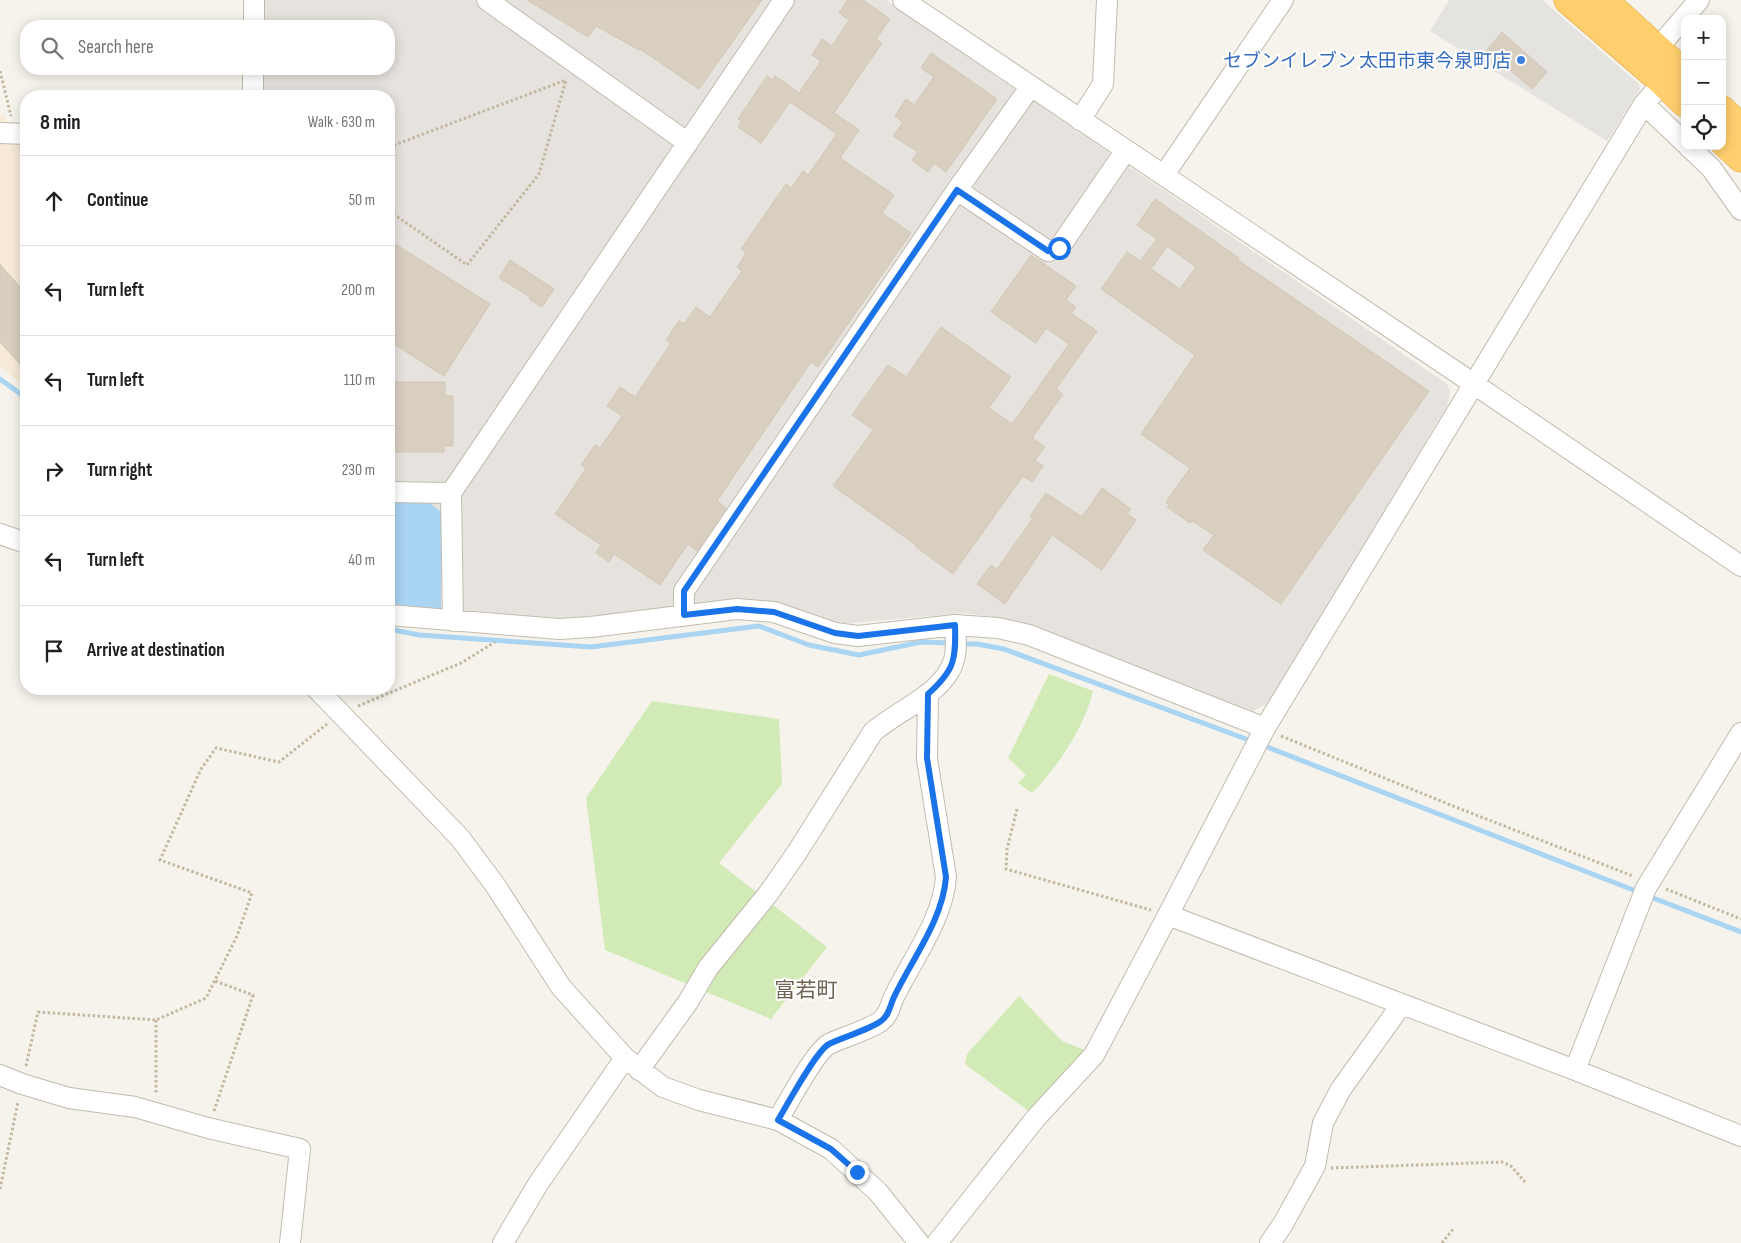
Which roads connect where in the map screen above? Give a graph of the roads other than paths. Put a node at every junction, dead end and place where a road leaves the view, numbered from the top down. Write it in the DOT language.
graph roads {
  1 [pos="254,0"];
  2 [pos="487,0"];
  3 [pos="784,0"];
  4 [pos="903,0"];
  5 [pos="1107,0"];
  6 [pos="1283,0"];
  7 [pos="1568,0"];
  8 [pos="1603,0"];
  9 [pos="1699,0"];
  10 [pos="254,20"];
  11 [pos="1658,48"];
  12 [pos="253,75"];
  13 [pos="1674,78"];
  14 [pos="1031,86"];
  15 [pos="253,90"];
  16 [pos="1681,94"];
  17 [pos="1644,104"];
  18 [pos="1726,114"];
  19 [pos="1080,120"];
  20 [pos="1741,128"];
  21 [pos="1681,139"];
  22 [pos="688,143"];
  23 [pos="1726,144"];
  24 [pos="1126,150"];
  25 [pos="1692,150"];
  26 [pos="1741,158"];
  27 [pos="1164,175"];
  28 [pos="957,190"];
  29 [pos="1741,210"];
  30 [pos="1474,384"];
  31 [pos="395,492"];
  32 [pos="452,493"];
  33 [pos="0,534"];
  34 [pos="20,541"];
  35 [pos="1741,566"];
  36 [pos="684,615"];
  37 [pos="395,616"];
  38 [pos="453,621"];
  39 [pos="955,639"];
  40 [pos="928,694"];
  41 [pos="323,695"];
  42 [pos="1741,733"];
  43 [pos="1259,739"];
  44 [pos="1168,915"];
  45 [pos="1402,1004"];
  46 [pos="632,1064"];
  47 [pos="1575,1070"];
  48 [pos="0,1075"];
  49 [pos="778,1120"];
  50 [pos="1741,1136"];
  51 [pos="290,1243"];
  52 [pos="502,1243"];
  53 [pos="919,1243"];
  54 [pos="937,1243"];
  55 [pos="1270,1243"];
  1 -- 10 [label="street"];
  2 -- 22 [label="street"];
  3 -- 22 [label="street"];
  4 -- 14 [label="street"];
  5 -- 19 [label="street"];
  6 -- 27 [label="street"];
  7 -- 13 [label="highway"];
  8 -- 11 [label="highway"];
  9 -- 11 [label="street"];
  11 -- 13 [label="highway"];
  12 -- 15 [label="street"];
  13 -- 16 [label="highway"];
  13 -- 17 [label="street"];
  14 -- 19 [label="street"];
  14 -- 28 [label="street"];
  17 -- 21 [label="street"];
  17 -- 30 [label="street"];
  18 -- 20 [label="highway"];
  19 -- 24 [label="street"];
  22 -- 32 [label="street"];
  23 -- 26 [label="highway"];
  24 -- 27 [label="street"];
  24 -- 28 [label="street"];
  25 -- 29 [label="street"];
  27 -- 30 [label="street"];
  28 -- 36 [label="street"];
  30 -- 35 [label="street"];
  30 -- 43 [label="street"];
  31 -- 32 [label="street"];
  32 -- 38 [label="street"];
  33 -- 34 [label="street"];
  36 -- 38 [label="street"];
  36 -- 39 [label="street"];
  37 -- 38 [label="street"];
  39 -- 40 [label="street"];
  39 -- 43 [label="street"];
  40 -- 46 [label="street"];
  40 -- 49 [label="street"];
  41 -- 46 [label="street"];
  42 -- 47 [label="street"];
  43 -- 44 [label="street"];
  44 -- 45 [label="street"];
  44 -- 54 [label="street"];
  45 -- 47 [label="street"];
  45 -- 55 [label="street"];
  46 -- 49 [label="street"];
  46 -- 52 [label="street"];
  47 -- 50 [label="street"];
  48 -- 51 [label="street"];
  49 -- 53 [label="street"];
}
